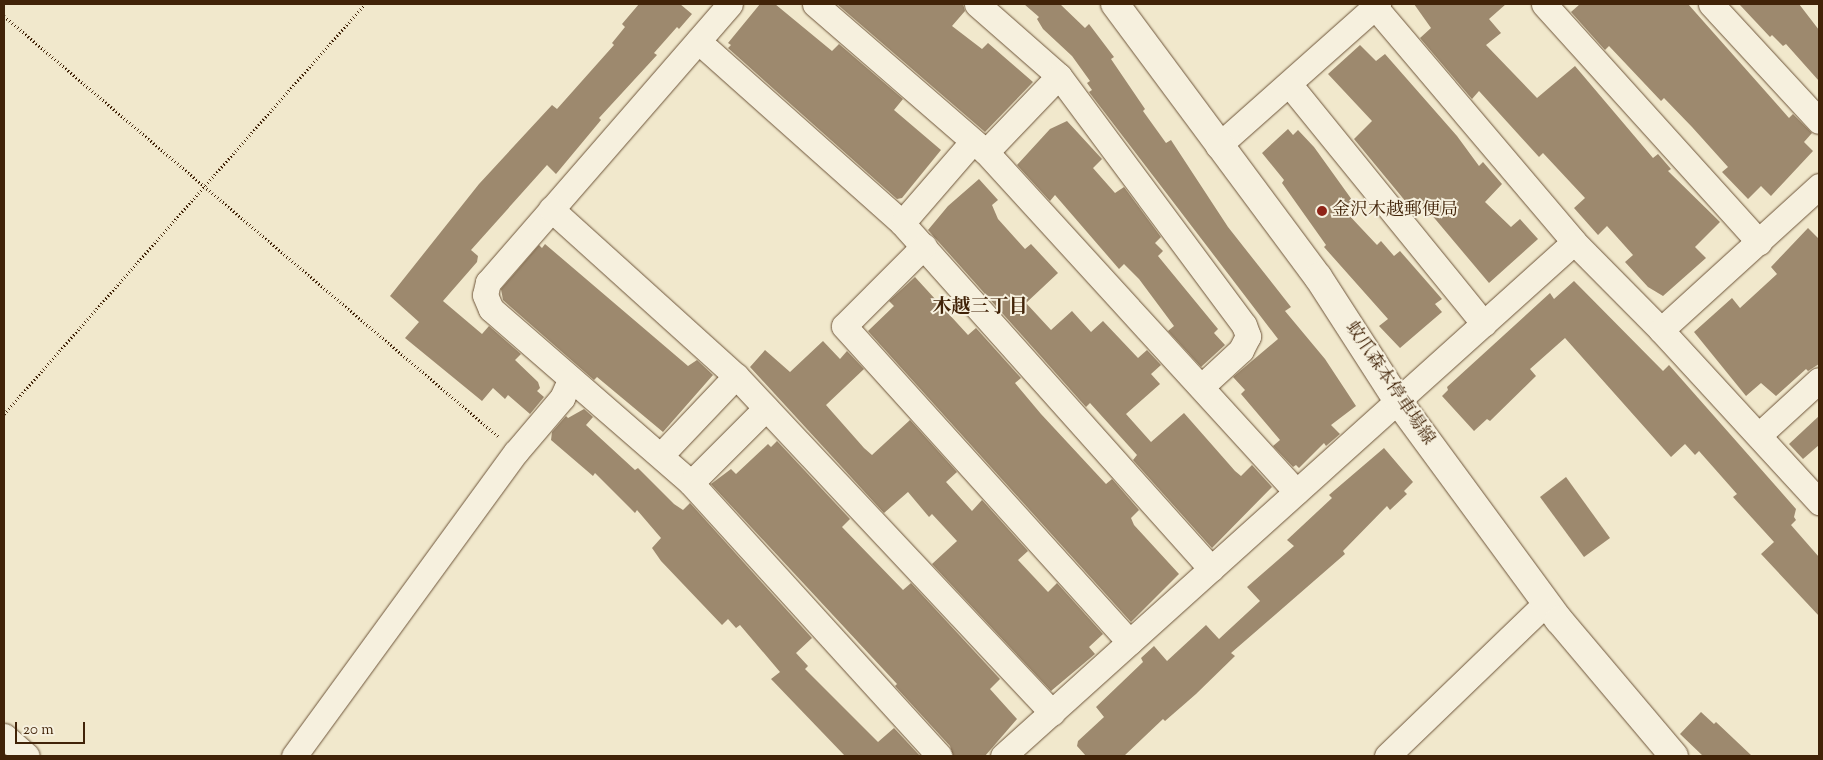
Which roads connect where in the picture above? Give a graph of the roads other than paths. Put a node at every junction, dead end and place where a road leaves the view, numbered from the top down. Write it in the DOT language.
graph roads {
  1 [pos="730,4"];
  2 [pos="814,4"];
  3 [pos="977,4"];
  4 [pos="1115,4"];
  5 [pos="1544,4"];
  6 [pos="1711,4"];
  7 [pos="1377,5"];
  8 [pos="698,41"];
  9 [pos="1060,76"];
  10 [pos="1289,84"];
  11 [pos="1819,121"];
  12 [pos="980,146"];
  13 [pos="1218,146"];
  14 [pos="1819,186"];
  15 [pos="551,209"];
  16 [pos="902,223"];
  17 [pos="1574,242"];
  18 [pos="1759,242"];
  19 [pos="924,246"];
  20 [pos="1484,324"];
  21 [pos="1662,330"];
  22 [pos="736,376"];
  23 [pos="570,380"];
  24 [pos="1819,380"];
  25 [pos="1201,388"];
  26 [pos="1398,401"];
  27 [pos="766,408"];
  28 [pos="1758,435"];
  29 [pos="661,455"];
  30 [pos="691,483"];
  31 [pos="1296,492"];
  32 [pos="1819,502"];
  33 [pos="1212,568"];
  34 [pos="1546,603"];
  35 [pos="1130,642"];
  36 [pos="1052,712"];
  37 [pos="4,736"];
  38 [pos="27,756"];
  39 [pos="294,756"];
  40 [pos="939,756"];
  41 [pos="1003,756"];
  42 [pos="1387,756"];
  43 [pos="1674,756"];
  1 -- 8 [label="street"];
  2 -- 12 [label="street"];
  3 -- 9 [label="street"];
  4 -- 13 [label="main road, 蚊爪森本停車場線"];
  5 -- 18 [label="street"];
  6 -- 11 [label="street"];
  7 -- 10 [label="street"];
  7 -- 17 [label="street"];
  8 -- 15 [label="street"];
  8 -- 16 [label="street"];
  9 -- 12 [label="street"];
  9 -- 25 [label="street"];
  10 -- 13 [label="street"];
  10 -- 20 [label="street"];
  12 -- 16 [label="street"];
  12 -- 25 [label="street"];
  13 -- 26 [label="main road, 蚊爪森本停車場線"];
  14 -- 18 [label="street"];
  15 -- 22 [label="street"];
  15 -- 23 [label="street"];
  16 -- 19 [label="street"];
  17 -- 20 [label="street"];
  17 -- 21 [label="street"];
  18 -- 21 [label="street"];
  19 -- 33 [label="street"];
  19 -- 35 [label="street"];
  20 -- 26 [label="street"];
  21 -- 28 [label="street"];
  22 -- 27 [label="street"];
  22 -- 29 [label="street"];
  23 -- 29 [label="street"];
  23 -- 39 [label="street"];
  24 -- 28 [label="street"];
  25 -- 31 [label="street"];
  26 -- 31 [label="street"];
  26 -- 34 [label="main road, 蚊爪森本停車場線"];
  27 -- 30 [label="street"];
  27 -- 36 [label="street"];
  28 -- 32 [label="street"];
  29 -- 30 [label="street"];
  30 -- 40 [label="street"];
  31 -- 33 [label="street"];
  33 -- 35 [label="street"];
  34 -- 42 [label="street"];
  34 -- 43 [label="main road, 蚊爪森本停車場線"];
  35 -- 36 [label="street"];
  36 -- 41 [label="street"];
  37 -- 38 [label="street"];
}
